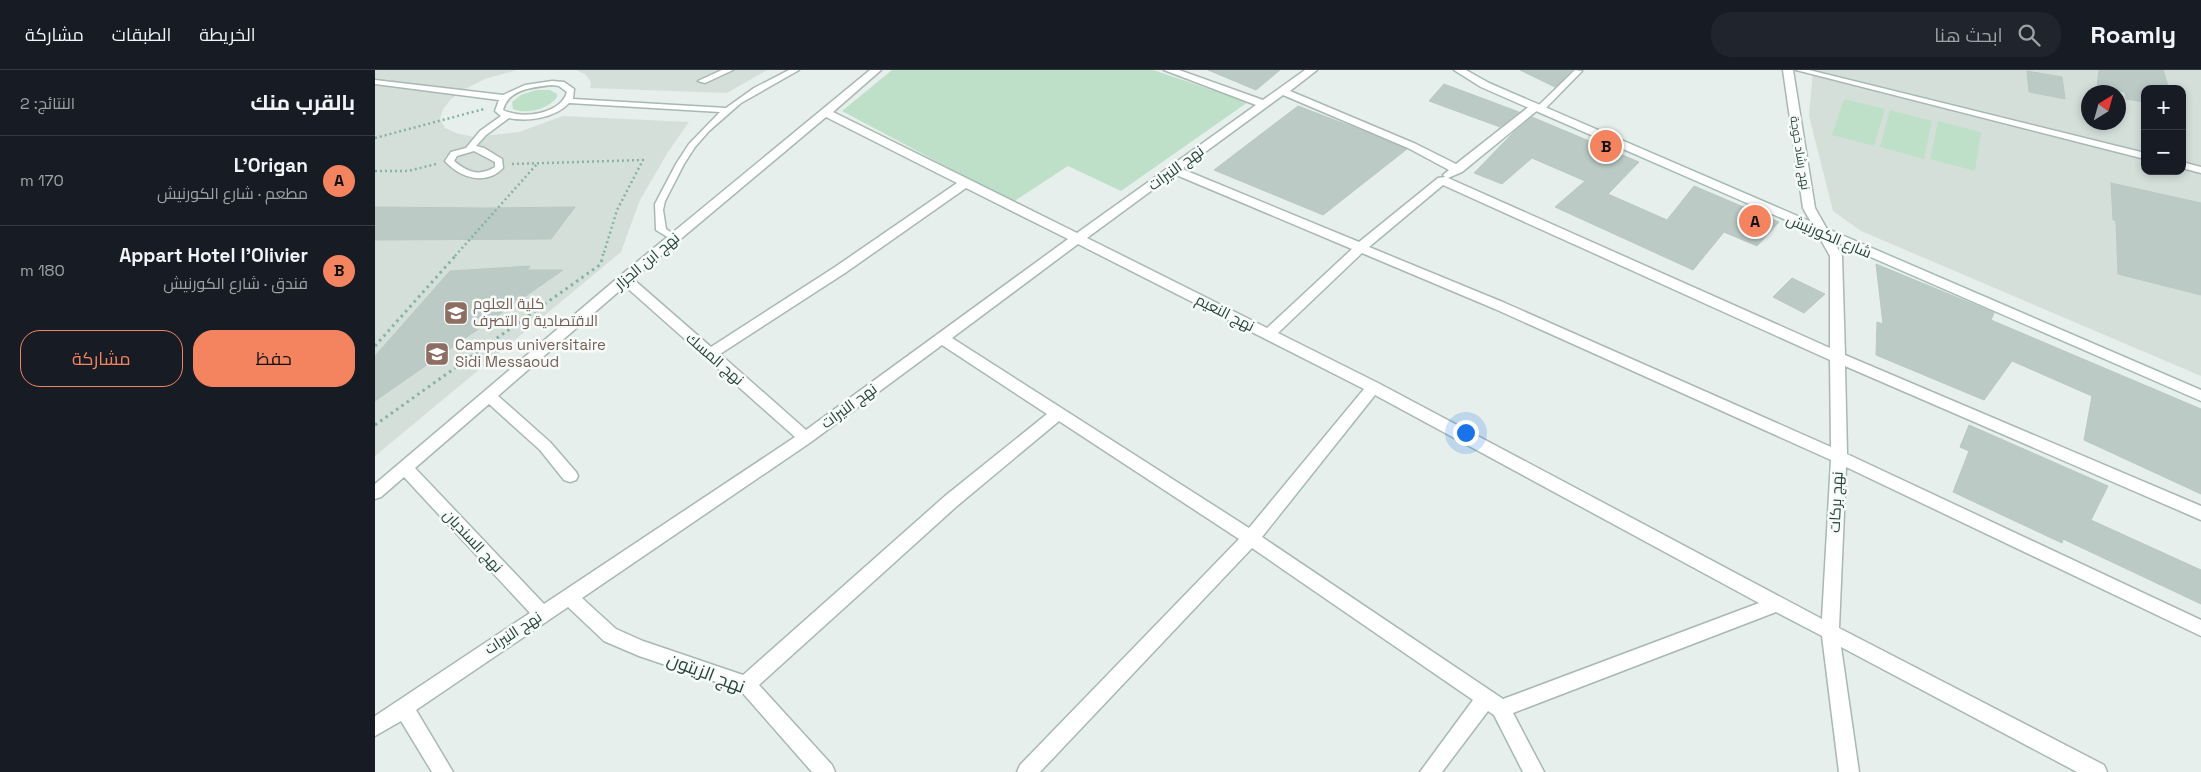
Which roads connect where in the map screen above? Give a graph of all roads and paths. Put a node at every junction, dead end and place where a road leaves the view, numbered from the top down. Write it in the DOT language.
graph roads {
  1 [pos="729,70"];
  2 [pos="795,70"];
  3 [pos="876,70"];
  4 [pos="1169,70"];
  5 [pos="1311,70"];
  6 [pos="1459,70"];
  7 [pos="1788,70"];
  8 [pos="1800,70"];
  9 [pos="1182,72"];
  10 [pos="1579,72"];
  11 [pos="702,81"];
  12 [pos="375,82"];
  13 [pos="1282,91"];
  14 [pos="505,98"];
  15 [pos="567,101"];
  16 [pos="1264,104"];
  17 [pos="499,106"];
  18 [pos="1537,108"];
  19 [pos="726,110"];
  20 [pos="825,112"];
  21 [pos="506,116"];
  22 [pos="375,138"];
  23 [pos="469,149"];
  24 [pos="2141,155"];
  25 [pos="449,162"];
  26 [pos="537,164"];
  27 [pos="501,165"];
  28 [pos="2186,166"];
  29 [pos="1174,170"];
  30 [pos="1457,170"];
  31 [pos="2201,170"];
  32 [pos="375,171"];
  33 [pos="1442,180"];
  34 [pos="964,184"];
  35 [pos="1823,234"];
  36 [pos="674,238"];
  37 [pos="1077,239"];
  38 [pos="1361,247"];
  39 [pos="625,279"];
  40 [pos="1268,335"];
  41 [pos="942,338"];
  42 [pos="375,346"];
  43 [pos="710,354"];
  44 [pos="1837,357"];
  45 [pos="1373,387"];
  46 [pos="489,396"];
  47 [pos="2201,396"];
  48 [pos="1057,414"];
  49 [pos="375,425"];
  50 [pos="806,438"];
  51 [pos="1839,457"];
  52 [pos="405,468"];
  53 [pos="570,476"];
  54 [pos="375,493"];
  55 [pos="2201,513"];
  56 [pos="1251,538"];
  57 [pos="569,597"];
  58 [pos="1778,603"];
  59 [pos="542,614"];
  60 [pos="2201,628"];
  61 [pos="1830,632"];
  62 [pos="746,684"];
  63 [pos="1493,703"];
  64 [pos="403,707"];
  65 [pos="375,727"];
  66 [pos="443,772"];
  67 [pos="825,772"];
  68 [pos="1027,772"];
  69 [pos="1431,772"];
  70 [pos="1534,772"];
  71 [pos="1849,772"];
  72 [pos="2097,772"];
  1 -- 11 [label="lane"];
  2 -- 19 [label="lane"];
  3 -- 20 [label="street, نهج ابن الجزار"];
  4 -- 9 [label="street"];
  5 -- 13 [label="street, نهج النيرات"];
  6 -- 18 [label="street, شارع الكورنيش"];
  7 -- 35 [label="street, نهج رشاد خوجة"];
  8 -- 24 [label="lane"];
  9 -- 16 [label="street"];
  10 -- 18 [label="lane"];
  12 -- 14 [label="lane"];
  13 -- 16 [label="street, نهج النيرات"];
  13 -- 30 [label="street"];
  14 -- 15 [label="lane"];
  14 -- 17 [label="lane"];
  15 -- 19 [label="lane"];
  15 -- 21 [label="lane"];
  16 -- 29 [label="street, نهج النيرات"];
  17 -- 21 [label="lane"];
  17 -- 22 [label="path"];
  18 -- 30 [label="street"];
  18 -- 35 [label="street, شارع الكورنيش"];
  19 -- 36 [label="lane"];
  20 -- 34 [label="street, نهج النعيم"];
  20 -- 36 [label="street, نهج ابن الجزار"];
  21 -- 23 [label="lane"];
  23 -- 25 [label="lane"];
  23 -- 27 [label="lane"];
  25 -- 27 [label="lane"];
  25 -- 32 [label="path"];
  26 -- 27 [label="path"];
  26 -- 42 [label="path"];
  26 -- 49 [label="path"];
  28 -- 31 [label="lane"];
  29 -- 37 [label="street, نهج النيرات"];
  29 -- 38 [label="street"];
  30 -- 33 [label="street"];
  33 -- 38 [label="street"];
  33 -- 44 [label="street"];
  34 -- 37 [label="street, نهج النعيم"];
  34 -- 43 [label="street"];
  35 -- 44 [label="street, نهج بركات"];
  35 -- 47 [label="street, شارع الكورنيش"];
  36 -- 39 [label="street, نهج ابن الجزار"];
  37 -- 40 [label="street, نهج النعيم"];
  37 -- 41 [label="street, نهج النيرات"];
  38 -- 40 [label="street"];
  38 -- 51 [label="street"];
  39 -- 43 [label="street, نهج المسك"];
  39 -- 46 [label="street, نهج ابن الجزار"];
  40 -- 45 [label="street, نهج النعيم"];
  41 -- 48 [label="street"];
  41 -- 50 [label="street, نهج النيرات"];
  43 -- 50 [label="street, نهج المسك"];
  44 -- 51 [label="street, نهج بركات"];
  44 -- 55 [label="street"];
  45 -- 56 [label="street"];
  45 -- 58 [label="street, نهج النعيم"];
  46 -- 52 [label="street, نهج ابن الجزار"];
  46 -- 53 [label="street"];
  48 -- 56 [label="street"];
  48 -- 62 [label="street"];
  50 -- 57 [label="street, نهج النيرات"];
  51 -- 60 [label="street"];
  51 -- 61 [label="street, نهج بركات"];
  52 -- 54 [label="street, نهج ابن الجزار"];
  52 -- 59 [label="street, نهج السنديان"];
  56 -- 63 [label="street"];
  56 -- 68 [label="street"];
  57 -- 59 [label="street, نهج النيرات"];
  57 -- 62 [label="street, نهج الزيتون"];
  58 -- 61 [label="street, نهج النعيم"];
  58 -- 63 [label="street"];
  59 -- 64 [label="street, نهج النيرات"];
  61 -- 71 [label="street, نهج بركات"];
  61 -- 72 [label="street, نهج النعيم"];
  62 -- 67 [label="street, نهج الزيتون"];
  63 -- 69 [label="street"];
  63 -- 70 [label="street"];
  64 -- 65 [label="street, نهج النيرات"];
  64 -- 66 [label="street"];
}
